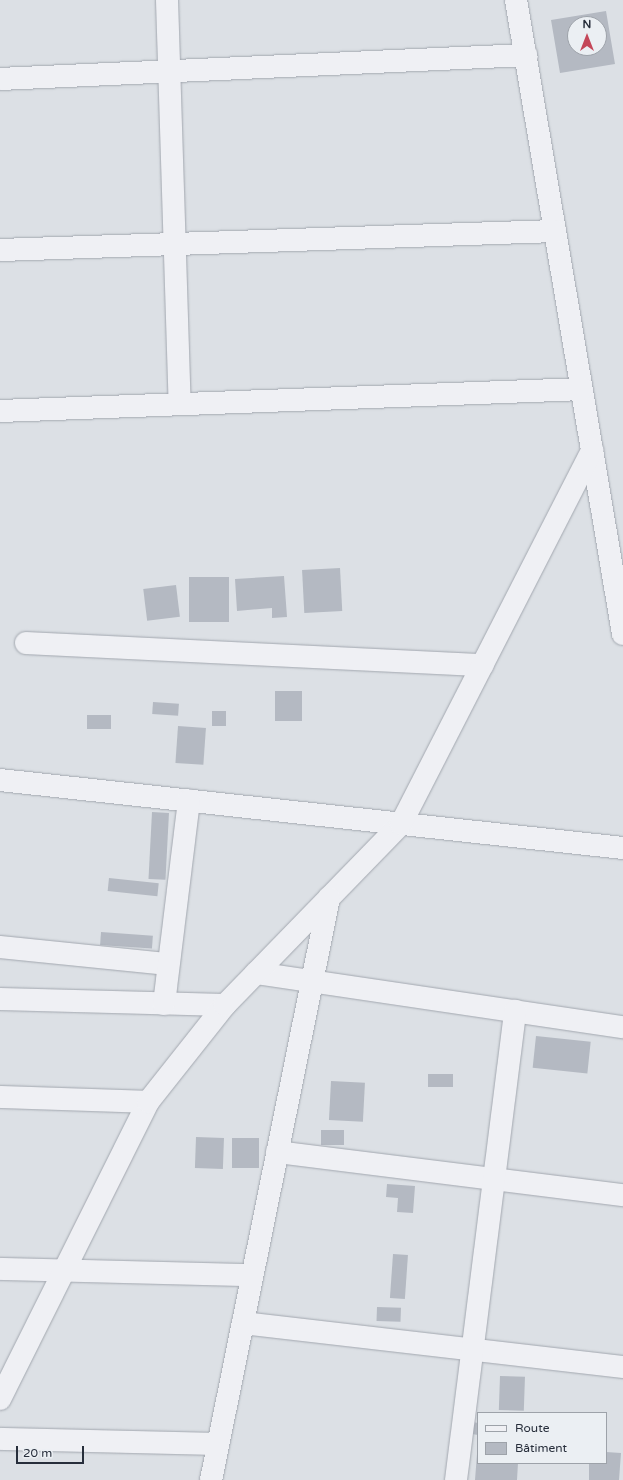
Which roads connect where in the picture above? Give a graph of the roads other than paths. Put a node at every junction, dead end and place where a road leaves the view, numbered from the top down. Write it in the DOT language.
graph roads {
  1 [pos="167,0"];
  2 [pos="516,0"];
  3 [pos="526,55"];
  4 [pos="169,72"];
  5 [pos="0,79"];
  6 [pos="555,231"];
  7 [pos="175,245"];
  8 [pos="0,250"];
  9 [pos="582,389"];
  10 [pos="180,404"];
  11 [pos="0,411"];
  12 [pos="592,450"];
  13 [pos="623,634"];
  14 [pos="26,643"];
  15 [pos="482,665"];
  16 [pos="0,780"];
  17 [pos="189,801"];
  18 [pos="400,824"];
  19 [pos="623,848"];
  20 [pos="329,898"];
  21 [pos="0,947"];
  22 [pos="168,964"];
  23 [pos="256,973"];
  24 [pos="312,981"];
  25 [pos="0,999"];
  26 [pos="164,1004"];
  27 [pos="225,1005"];
  28 [pos="515,1012"];
  29 [pos="623,1027"];
  30 [pos="0,1097"];
  31 [pos="148,1102"];
  32 [pos="277,1152"];
  33 [pos="494,1179"];
  34 [pos="623,1195"];
  35 [pos="0,1269"];
  36 [pos="64,1270"];
  37 [pos="252,1275"];
  38 [pos="243,1323"];
  39 [pos="472,1350"];
  40 [pos="623,1367"];
  41 [pos="0,1399"];
  42 [pos="0,1439"];
  43 [pos="218,1444"];
  44 [pos="211,1480"];
  45 [pos="456,1480"];
  1 -- 4 [label="street"];
  2 -- 3 [label="street"];
  3 -- 4 [label="street"];
  3 -- 6 [label="street"];
  4 -- 5 [label="street"];
  4 -- 7 [label="street"];
  6 -- 7 [label="street"];
  6 -- 9 [label="street"];
  7 -- 8 [label="street"];
  7 -- 10 [label="street"];
  9 -- 10 [label="street"];
  9 -- 12 [label="street"];
  10 -- 11 [label="street"];
  12 -- 13 [label="street"];
  12 -- 15 [label="street"];
  14 -- 15 [label="street"];
  15 -- 18 [label="street"];
  16 -- 17 [label="street"];
  17 -- 18 [label="street"];
  17 -- 22 [label="street"];
  18 -- 19 [label="street"];
  18 -- 20 [label="street"];
  20 -- 23 [label="street"];
  20 -- 24 [label="street"];
  21 -- 22 [label="street"];
  22 -- 26 [label="street"];
  23 -- 24 [label="street"];
  23 -- 27 [label="street"];
  24 -- 28 [label="street"];
  24 -- 32 [label="street"];
  25 -- 26 [label="street"];
  26 -- 27 [label="street"];
  27 -- 31 [label="street"];
  28 -- 29 [label="street"];
  28 -- 33 [label="street"];
  30 -- 31 [label="street"];
  31 -- 36 [label="street"];
  32 -- 33 [label="street"];
  32 -- 37 [label="street"];
  33 -- 34 [label="street"];
  33 -- 39 [label="street"];
  35 -- 36 [label="street"];
  36 -- 37 [label="street"];
  36 -- 41 [label="street"];
  37 -- 38 [label="street"];
  38 -- 39 [label="street"];
  38 -- 43 [label="street"];
  39 -- 40 [label="street"];
  39 -- 45 [label="street"];
  42 -- 43 [label="street"];
  43 -- 44 [label="street"];
}
